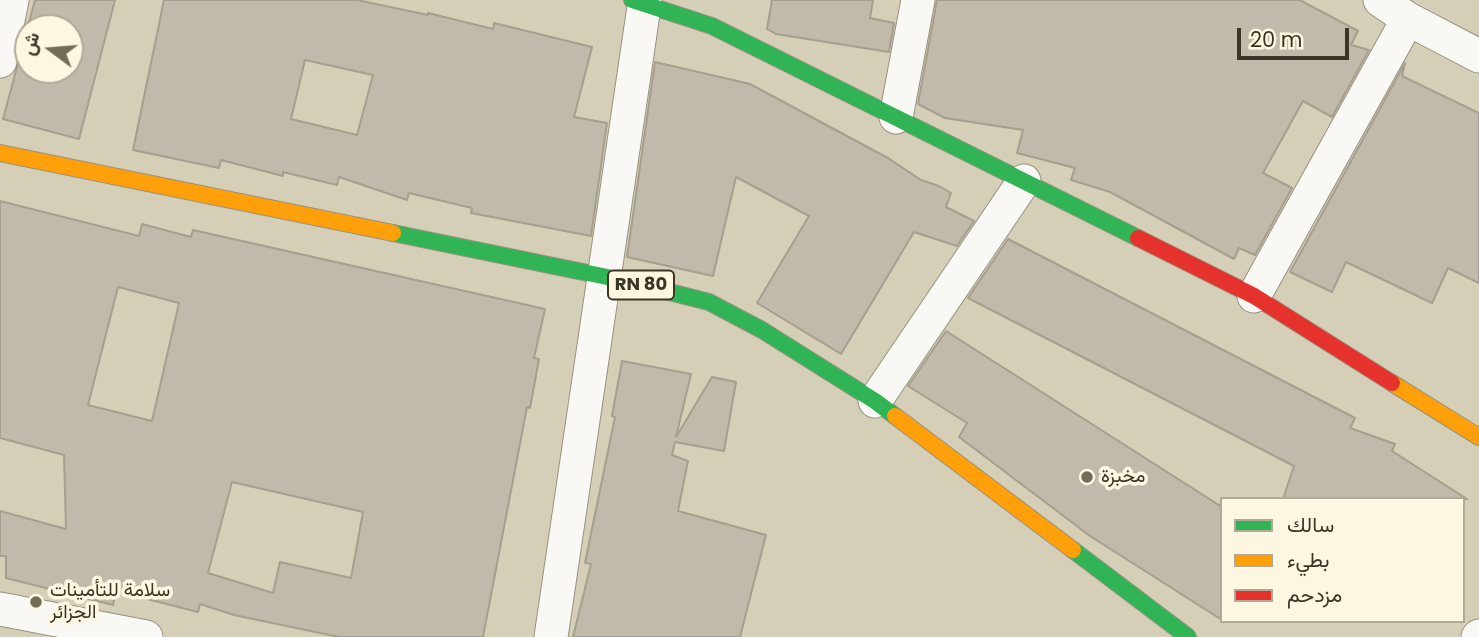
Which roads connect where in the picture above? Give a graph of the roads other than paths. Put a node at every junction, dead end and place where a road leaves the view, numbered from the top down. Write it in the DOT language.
graph roads {
  1 [pos="12,0"];
  2 [pos="918,0"];
  3 [pos="1380,0"];
  4 [pos="641,1"];
  5 [pos="1408,19"];
  6 [pos="1479,56"];
  7 [pos="0,61"];
  8 [pos="896,117"];
  9 [pos="0,153"];
  10 [pos="1024,181"];
  11 [pos="603,276"];
  12 [pos="1254,296"];
  13 [pos="875,401"];
  14 [pos="1479,437"];
  15 [pos="0,609"];
  16 [pos="146,637"];
  17 [pos="551,637"];
  18 [pos="1188,637"];
  1 -- 7 [label="street"];
  2 -- 8 [label="street"];
  3 -- 5 [label="street"];
  4 -- 8 [label="main road"];
  4 -- 11 [label="street"];
  5 -- 6 [label="street"];
  5 -- 12 [label="street"];
  8 -- 10 [label="main road"];
  9 -- 11 [label="main road, RN 80"];
  10 -- 12 [label="main road"];
  10 -- 13 [label="street"];
  11 -- 13 [label="main road, RN 80"];
  11 -- 17 [label="street"];
  12 -- 14 [label="main road"];
  13 -- 18 [label="main road, RN 80"];
  15 -- 16 [label="street"];
}
